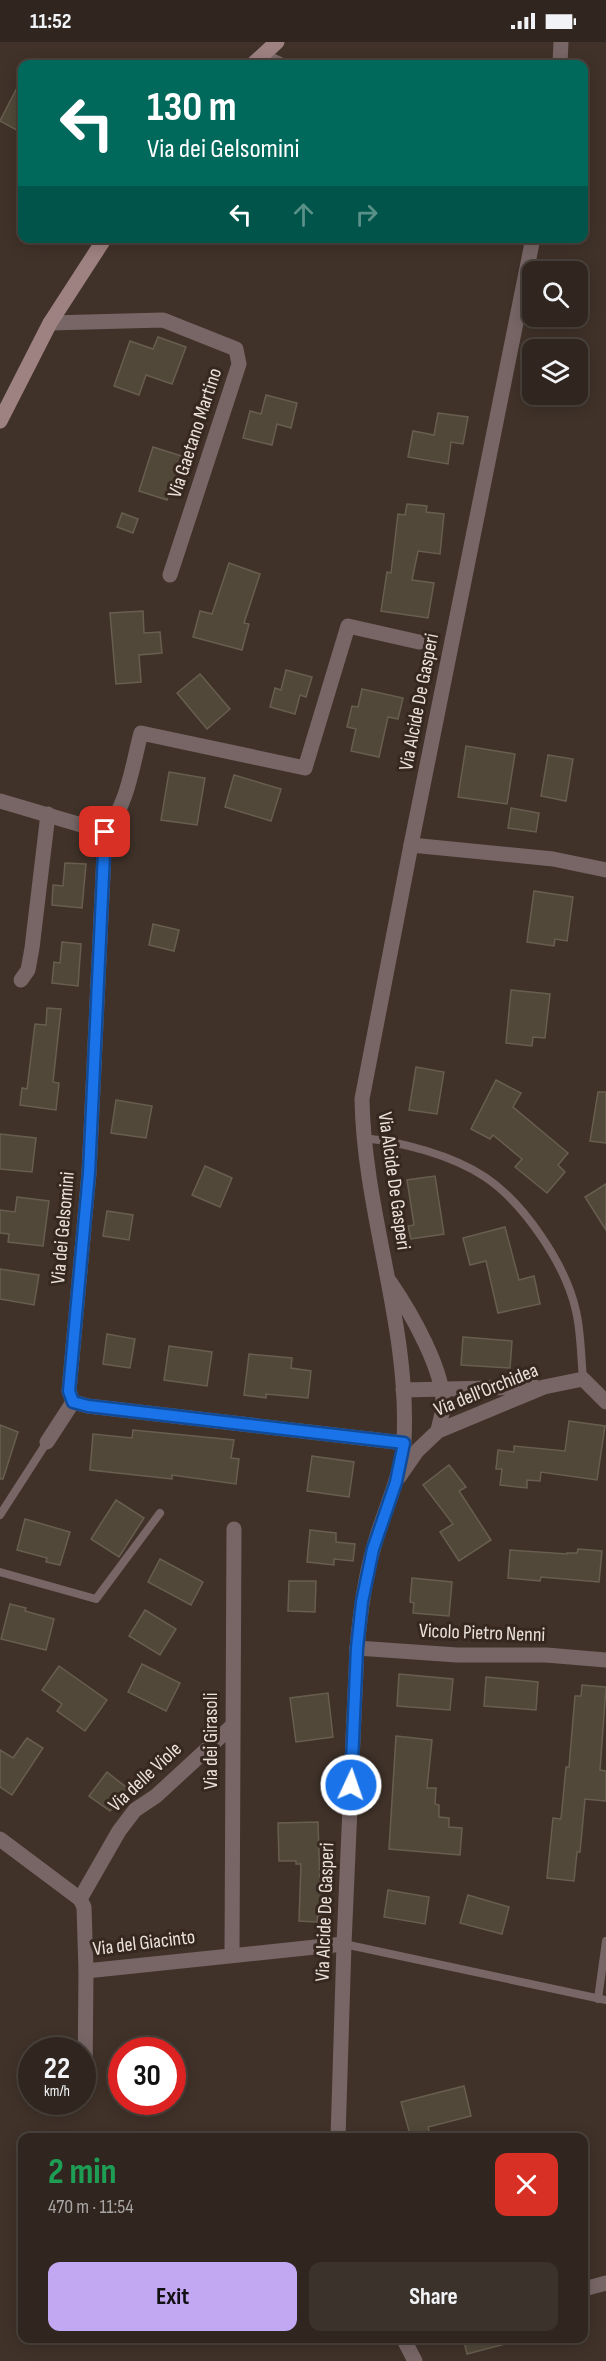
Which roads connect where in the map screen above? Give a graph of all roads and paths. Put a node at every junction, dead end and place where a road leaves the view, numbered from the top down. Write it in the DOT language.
graph roads {
  1 [pos="277,42"];
  2 [pos="561,42"];
  3 [pos="257,60"];
  4 [pos="560,60"];
  5 [pos="102,243"];
  6 [pos="532,243"];
  7 [pos="50,323"];
  8 [pos="0,421"];
  9 [pos="170,575"];
  10 [pos="418,642"];
  11 [pos="0,801"];
  12 [pos="48,814"];
  13 [pos="105,832"];
  14 [pos="411,845"];
  15 [pos="606,870"];
  16 [pos="21,980"];
  17 [pos="363,1138"];
  18 [pos="387,1277"];
  19 [pos="583,1379"];
  20 [pos="544,1387"];
  21 [pos="440,1389"];
  22 [pos="403,1390"];
  23 [pos="73,1402"];
  24 [pos="606,1402"];
  25 [pos="438,1431"];
  26 [pos="47,1442"];
  27 [pos="404,1443"];
  28 [pos="396,1482"];
  29 [pos="160,1513"];
  30 [pos="0,1514"];
  31 [pos="234,1529"];
  32 [pos="0,1572"];
  33 [pos="357,1648"];
  34 [pos="606,1660"];
  35 [pos="232,1726"];
  36 [pos="0,1839"];
  37 [pos="80,1899"];
  38 [pos="606,1941"];
  39 [pos="344,1944"];
  40 [pos="232,1954"];
  41 [pos="86,1971"];
  42 [pos="602,1999"];
  43 [pos="85,2037"];
  44 [pos="338,2133"];
  45 [pos="606,2283"];
  46 [pos="588,2288"];
  47 [pos="406,2343"];
  48 [pos="415,2361"];
  1 -- 3 [label="street"];
  2 -- 4 [label="street"];
  5 -- 7 [label="street"];
  6 -- 14 [label="street, Via Alcide De Gasperi"];
  7 -- 8 [label="street"];
  7 -- 9 [label="street, Via Gaetano Martino"];
  10 -- 13 [label="street"];
  11 -- 12 [label="street"];
  12 -- 13 [label="street"];
  12 -- 16 [label="street"];
  13 -- 23 [label="street, Via dei Gelsomini"];
  14 -- 15 [label="street"];
  14 -- 17 [label="street, Via Alcide De Gasperi"];
  17 -- 18 [label="street, Via Alcide De Gasperi"];
  17 -- 19 [label="lane"];
  18 -- 21 [label="street"];
  18 -- 22 [label="street, Via Alcide De Gasperi"];
  19 -- 20 [label="street, Via dell'Orchidea"];
  19 -- 24 [label="street"];
  20 -- 21 [label="street"];
  20 -- 25 [label="street, Via dell'Orchidea"];
  21 -- 22 [label="street"];
  21 -- 25 [label="street"];
  22 -- 27 [label="street, Via Alcide De Gasperi"];
  23 -- 26 [label="street"];
  23 -- 27 [label="street"];
  25 -- 28 [label="street, Via dell'Orchidea"];
  26 -- 30 [label="lane"];
  27 -- 28 [label="street, Via Alcide De Gasperi"];
  28 -- 33 [label="street, Via Alcide De Gasperi"];
  29 -- 32 [label="lane"];
  31 -- 35 [label="street, Via dei Girasoli"];
  33 -- 34 [label="street, Vicolo Pietro Nenni"];
  33 -- 39 [label="street, Via Alcide De Gasperi"];
  35 -- 37 [label="street, Via delle Viole"];
  35 -- 40 [label="street, Via dei Girasoli"];
  36 -- 37 [label="street"];
  37 -- 41 [label="street, Via del Giacinto"];
  38 -- 42 [label="lane"];
  39 -- 40 [label="street, Via del Giacinto"];
  39 -- 42 [label="lane"];
  39 -- 44 [label="street, Via Alcide De Gasperi"];
  40 -- 41 [label="street, Via del Giacinto"];
  41 -- 43 [label="street"];
  45 -- 46 [label="street"];
  47 -- 48 [label="street"];
}
